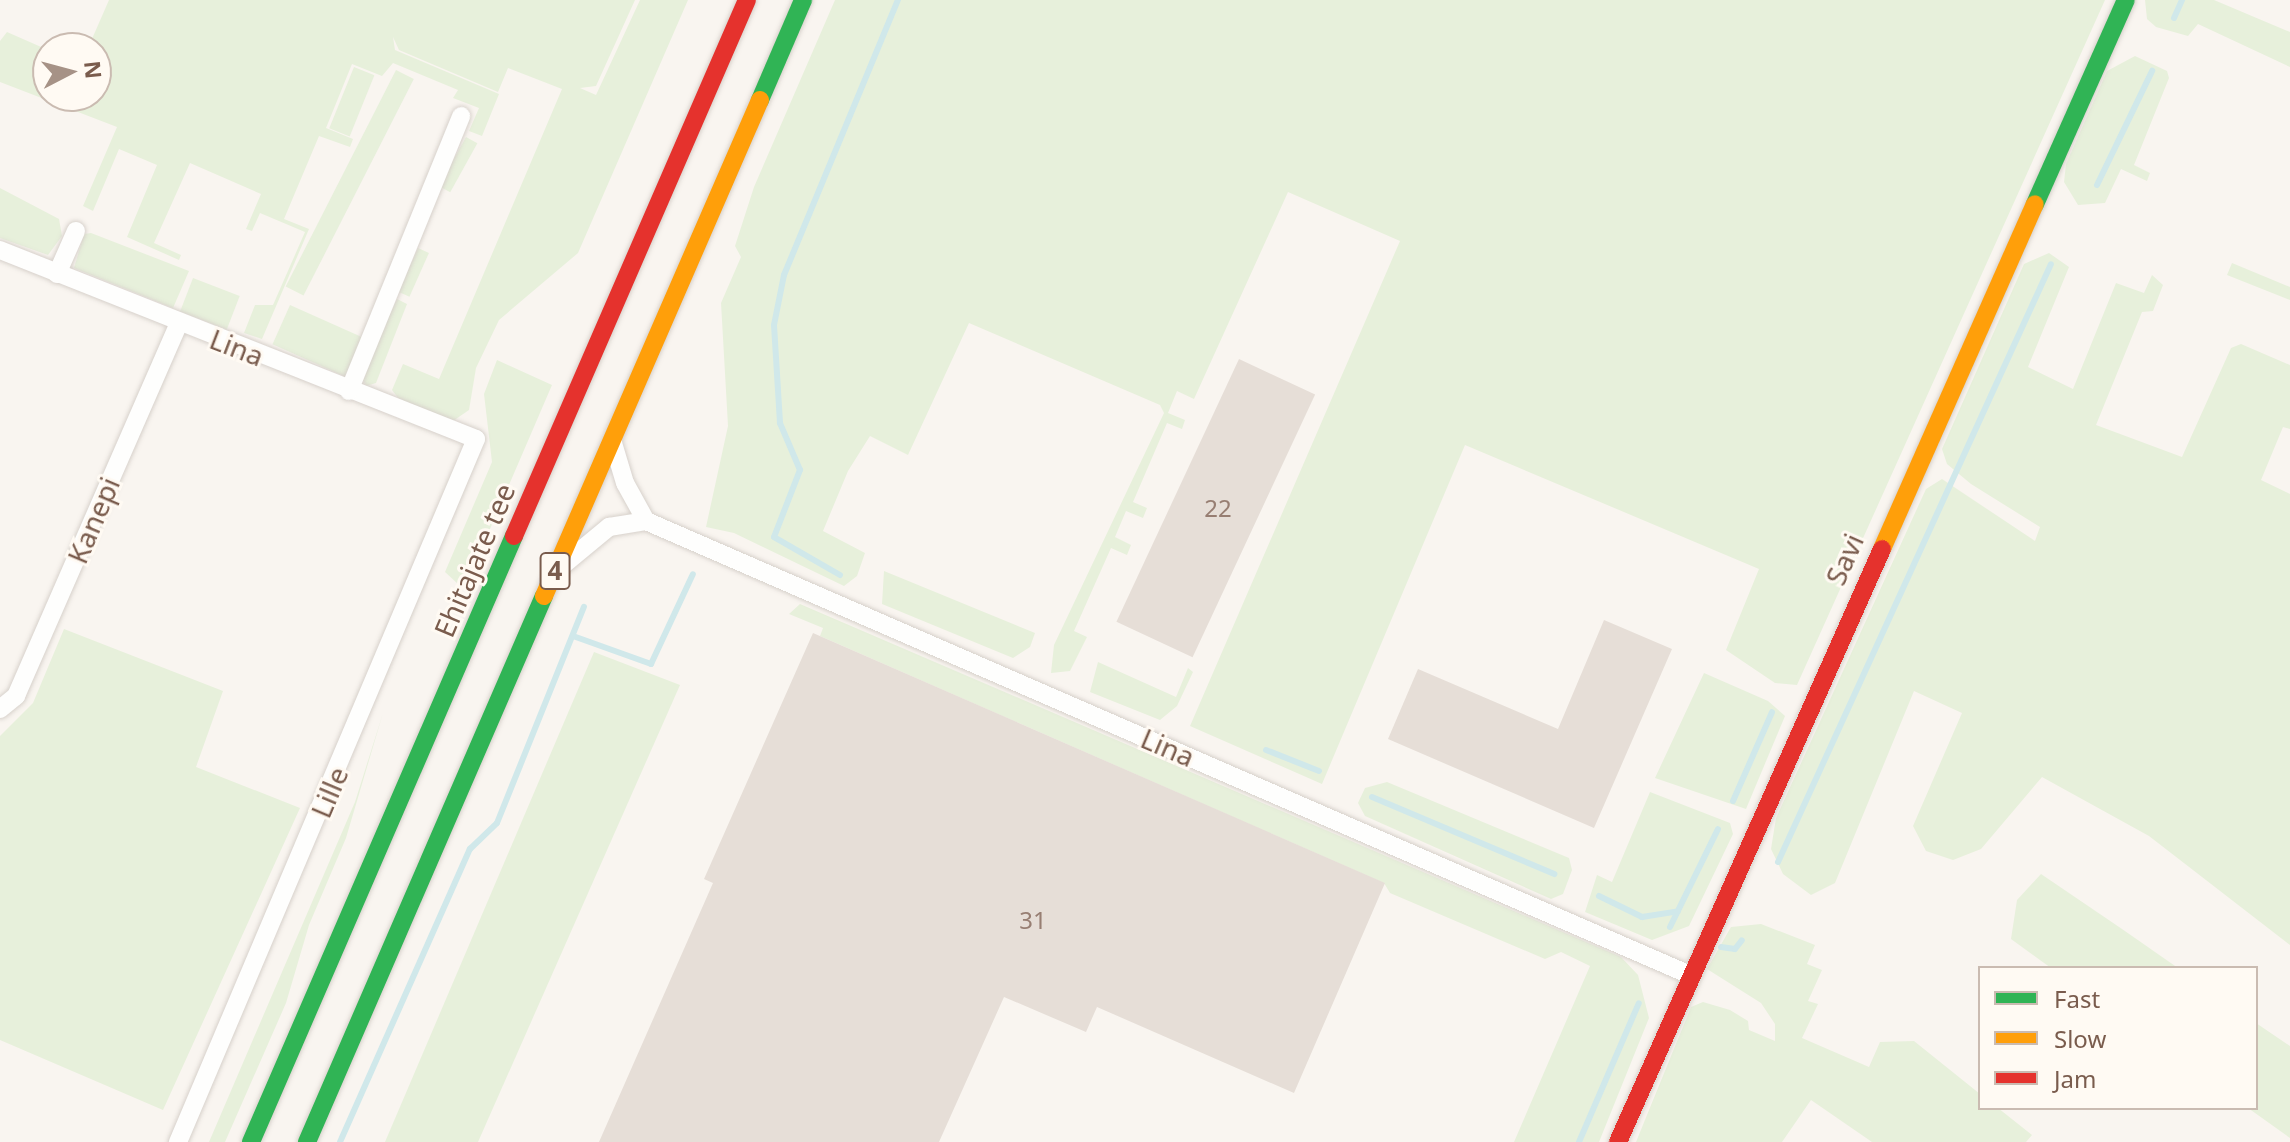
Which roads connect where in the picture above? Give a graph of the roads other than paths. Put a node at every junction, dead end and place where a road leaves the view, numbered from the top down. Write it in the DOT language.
graph roads {
  1 [pos="747,0"];
  2 [pos="803,0"];
  3 [pos="2126,0"];
  4 [pos="461,116"];
  5 [pos="76,231"];
  6 [pos="0,250"];
  7 [pos="57,274"];
  8 [pos="178,325"];
  9 [pos="349,391"];
  10 [pos="476,439"];
  11 [pos="613,440"];
  12 [pos="646,521"];
  13 [pos="555,572"];
  14 [pos="0,709"];
  15 [pos="1690,975"];
  16 [pos="178,1142"];
  17 [pos="251,1142"];
  18 [pos="307,1142"];
  19 [pos="1618,1142"];
  1 -- 17 [label="main road, Ehitajate tee / 4"];
  2 -- 11 [label="main road, 4"];
  3 -- 15 [label="main road, Savi"];
  4 -- 9 [label="street"];
  5 -- 7 [label="street"];
  6 -- 7 [label="street, Lina"];
  7 -- 8 [label="street, Lina"];
  8 -- 9 [label="street, Lina"];
  8 -- 14 [label="street, Kanepi"];
  9 -- 10 [label="street, Lina"];
  10 -- 16 [label="street, Lille"];
  11 -- 12 [label="street"];
  11 -- 13 [label="main road, 4"];
  12 -- 13 [label="street"];
  12 -- 15 [label="street, Lina"];
  13 -- 18 [label="main road, 4"];
  15 -- 19 [label="main road, Savi"];
}
